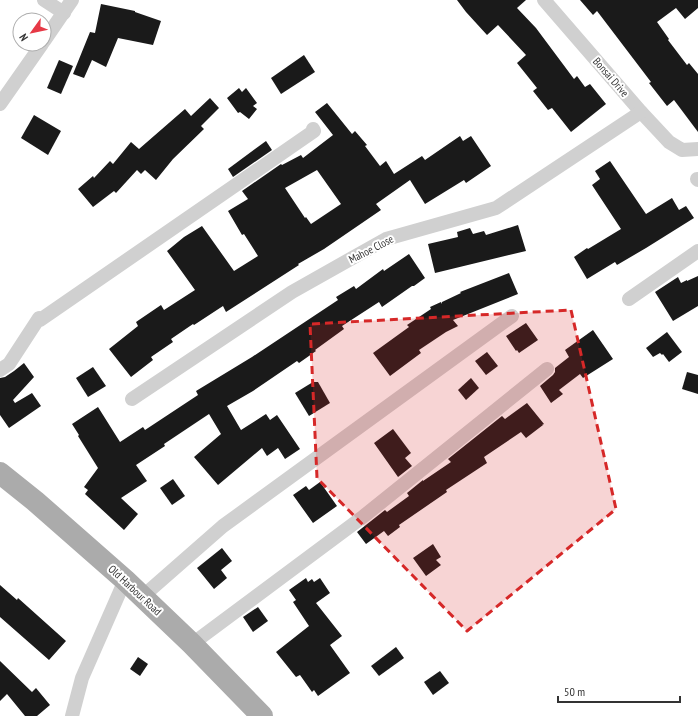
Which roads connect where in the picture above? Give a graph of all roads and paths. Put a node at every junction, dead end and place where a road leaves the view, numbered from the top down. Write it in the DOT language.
graph roads {
  1 [pos="44,0"];
  2 [pos="72,0"];
  3 [pos="544,0"];
  4 [pos="64,13"];
  5 [pos="52,30"];
  6 [pos="36,52"];
  7 [pos="0,104"];
  8 [pos="641,112"];
  9 [pos="313,129"];
  10 [pos="698,149"];
  11 [pos="698,251"];
  12 [pos="629,299"];
  13 [pos="512,316"];
  14 [pos="547,369"];
  15 [pos="0,370"];
  16 [pos="132,399"];
  17 [pos="0,473"];
  18 [pos="125,580"];
  19 [pos="142,597"];
  20 [pos="192,644"];
  21 [pos="72,716"];
  22 [pos="262,716"];
  1 -- 4 [label="street"];
  2 -- 4 [label="street"];
  3 -- 8 [label="street, Bonsai Drive"];
  4 -- 5 [label="street"];
  6 -- 7 [label="street"];
  8 -- 10 [label="street, Bonsai Drive"];
  8 -- 16 [label="street, Mahoe Close"];
  9 -- 15 [label="street"];
  11 -- 12 [label="street"];
  13 -- 19 [label="street"];
  14 -- 20 [label="street"];
  17 -- 18 [label="main road, Old Harbour Road"];
  18 -- 19 [label="main road, Old Harbour Road"];
  18 -- 21 [label="street"];
  19 -- 20 [label="main road, Old Harbour Road"];
  20 -- 22 [label="main road, Old Harbour Road"];
}
